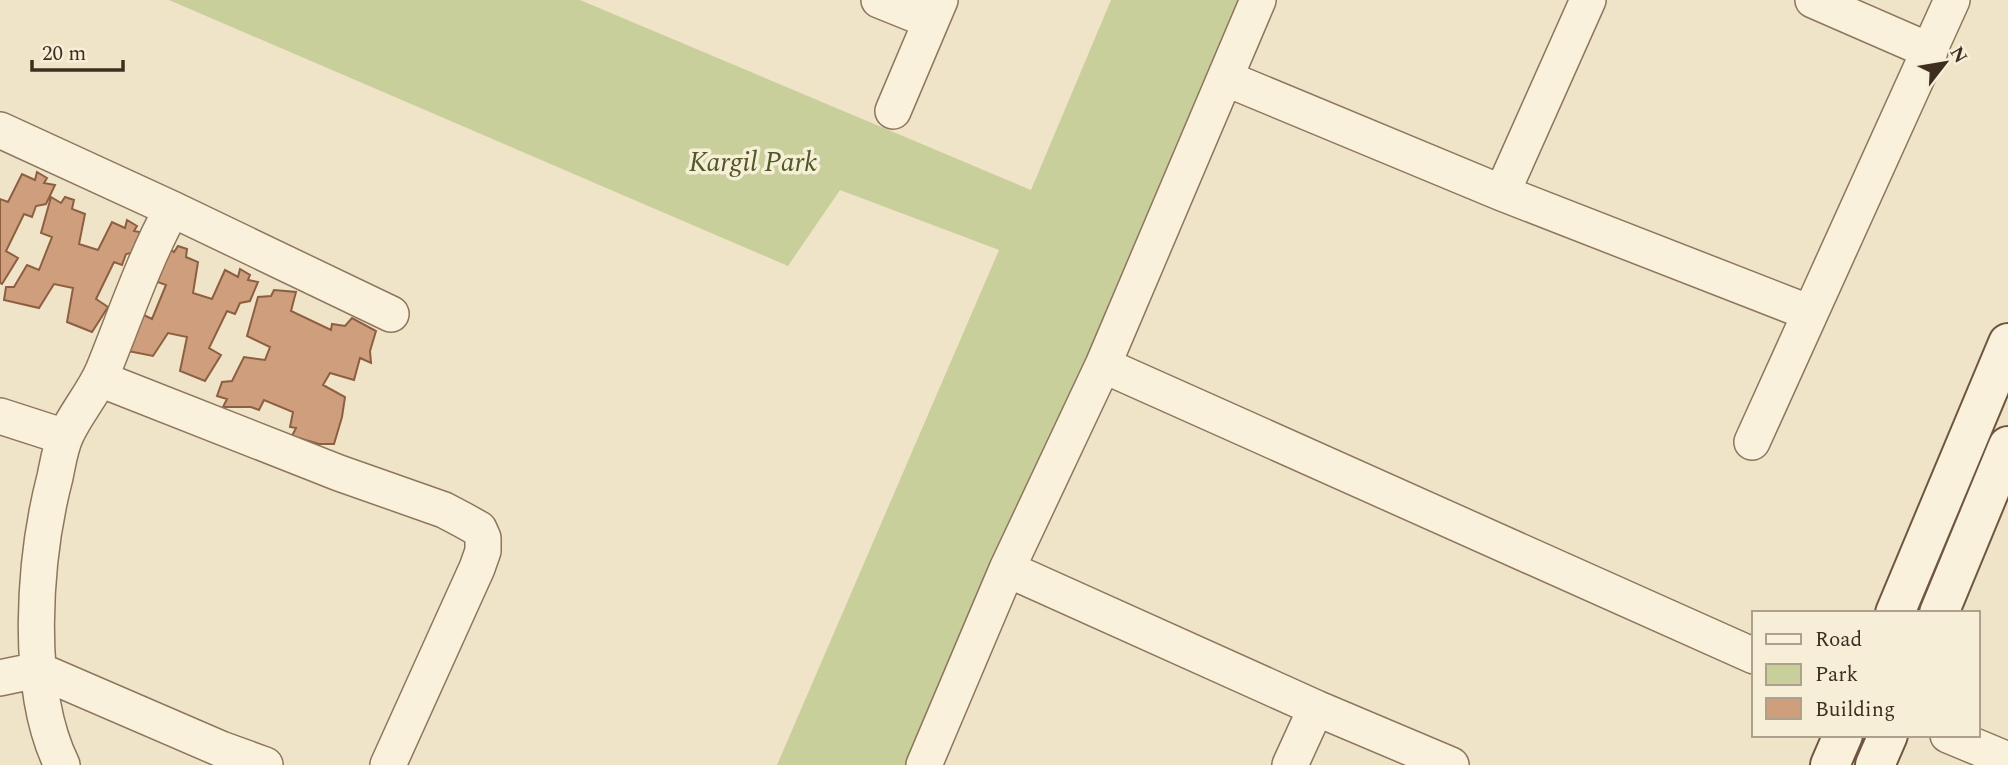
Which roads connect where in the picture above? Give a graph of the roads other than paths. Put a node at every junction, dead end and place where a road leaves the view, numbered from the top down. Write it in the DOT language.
graph roads {
  1 [pos="879,0"];
  2 [pos="1258,0"];
  3 [pos="1588,0"];
  4 [pos="1813,0"];
  5 [pos="1952,0"];
  6 [pos="935,10"];
  7 [pos="1930,51"];
  8 [pos="1225,78"];
  9 [pos="893,111"];
  10 [pos="0,131"];
  11 [pos="1502,193"];
  12 [pos="172,209"];
  13 [pos="1810,313"];
  14 [pos="391,314"];
  15 [pos="2008,343"];
  16 [pos="1103,365"];
  17 [pos="100,379"];
  18 [pos="0,416"];
  19 [pos="65,437"];
  20 [pos="1752,442"];
  21 [pos="2008,446"];
  22 [pos="1007,569"];
  23 [pos="1896,611"];
  24 [pos="1940,611"];
  25 [pos="1752,655"];
  26 [pos="38,670"];
  27 [pos="0,678"];
  28 [pos="1316,708"];
  29 [pos="1842,737"];
  30 [pos="1887,737"];
  31 [pos="1953,737"];
  32 [pos="2008,760"];
  33 [pos="62,765"];
  34 [pos="265,765"];
  35 [pos="388,765"];
  36 [pos="924,765"];
  37 [pos="1290,765"];
  38 [pos="1451,765"];
  39 [pos="1830,765"];
  40 [pos="1875,765"];
  1 -- 6 [label="street"];
  2 -- 8 [label="street"];
  3 -- 11 [label="street"];
  4 -- 7 [label="street"];
  5 -- 7 [label="street"];
  6 -- 9 [label="street"];
  7 -- 13 [label="street"];
  8 -- 11 [label="street"];
  8 -- 16 [label="street"];
  10 -- 12 [label="street"];
  11 -- 13 [label="street"];
  12 -- 14 [label="street"];
  12 -- 17 [label="street"];
  13 -- 20 [label="street"];
  15 -- 23 [label="main road"];
  16 -- 22 [label="street"];
  16 -- 25 [label="street"];
  17 -- 19 [label="street"];
  17 -- 35 [label="street"];
  18 -- 19 [label="street"];
  19 -- 26 [label="street"];
  21 -- 24 [label="main road"];
  22 -- 28 [label="street"];
  22 -- 36 [label="street"];
  26 -- 27 [label="street"];
  26 -- 33 [label="street"];
  26 -- 34 [label="street"];
  28 -- 37 [label="street"];
  28 -- 38 [label="street"];
  29 -- 39 [label="main road"];
  30 -- 40 [label="main road"];
  31 -- 32 [label="street"];
}
